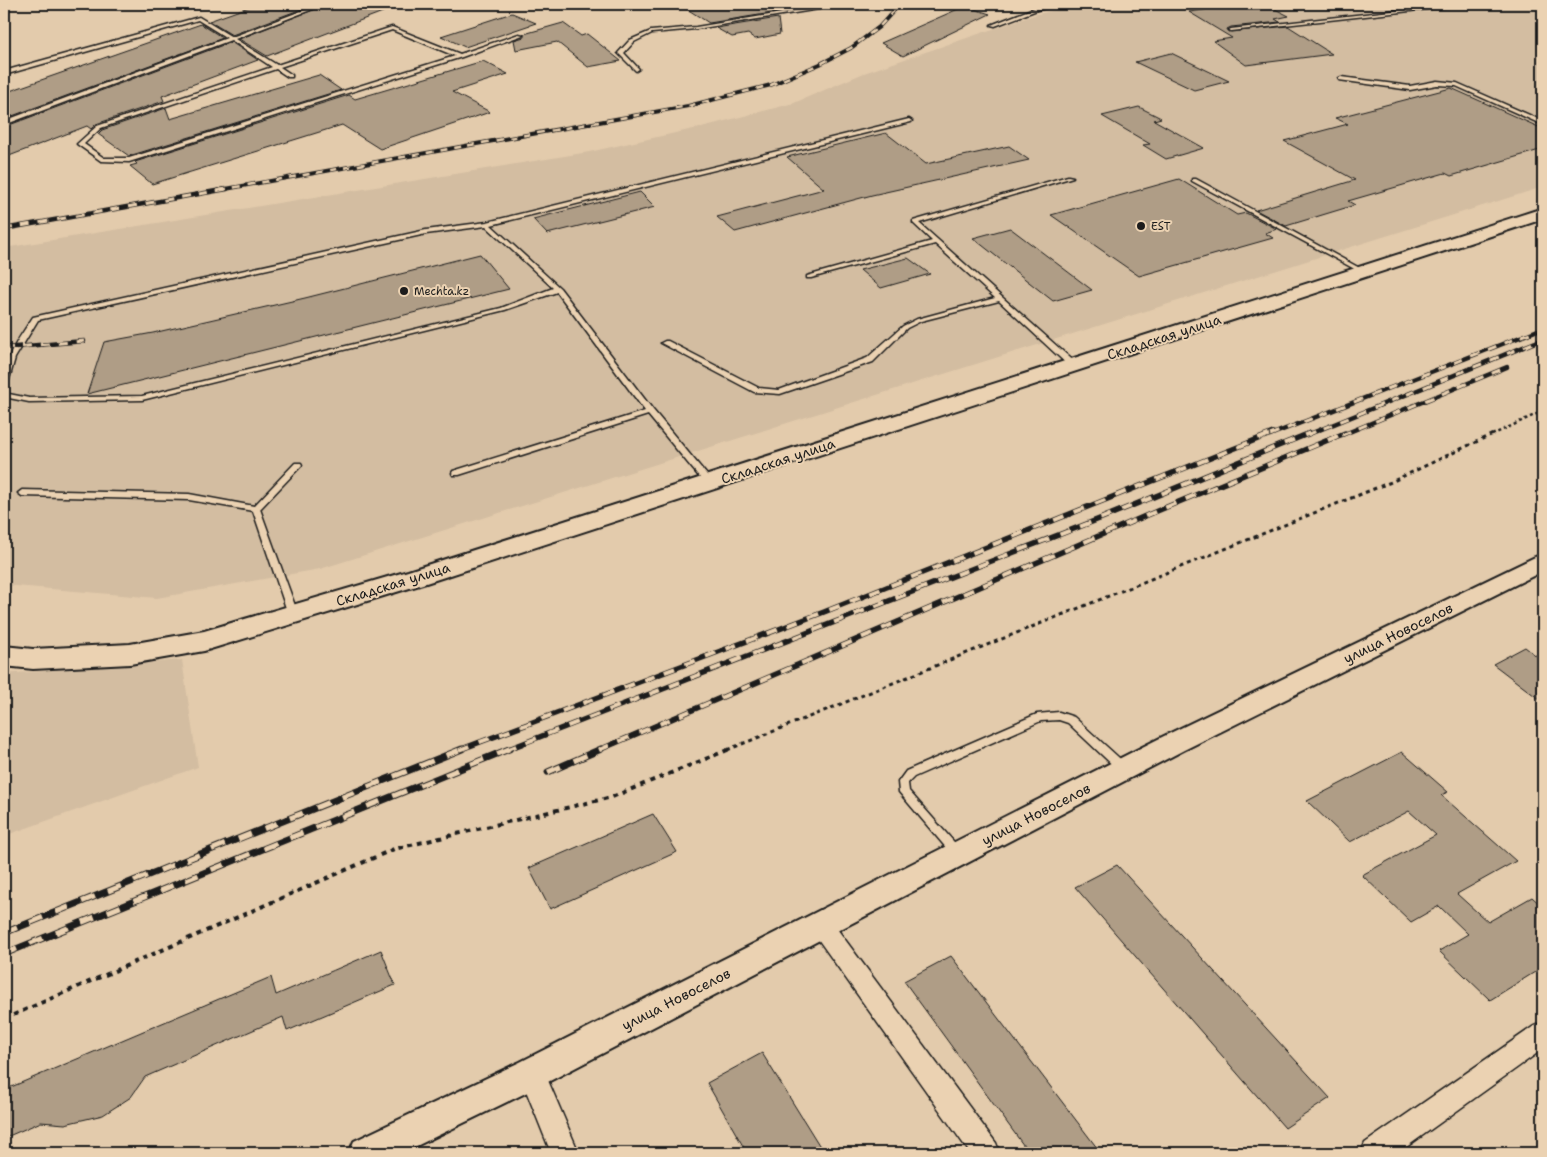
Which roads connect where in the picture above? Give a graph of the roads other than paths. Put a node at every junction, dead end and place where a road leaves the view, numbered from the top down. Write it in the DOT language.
graph roads {
  1 [pos="324,4"];
  2 [pos="829,4"];
  3 [pos="1062,4"];
  4 [pos="1464,4"];
  5 [pos="1534,4"];
  6 [pos="1543,7"];
  7 [pos="993,25"];
  8 [pos="1231,30"];
  9 [pos="521,35"];
  10 [pos="230,38"];
  11 [pos="460,56"];
  12 [pos="275,66"];
  13 [pos="636,69"];
  14 [pos="4,73"];
  15 [pos="290,76"];
  16 [pos="1341,79"];
  17 [pos="909,121"];
  18 [pos="4,123"];
  19 [pos="1543,123"];
  20 [pos="1070,177"];
  21 [pos="1194,180"];
  22 [pos="1543,213"];
  23 [pos="486,224"];
  24 [pos="937,241"];
  25 [pos="1364,272"];
  26 [pos="809,277"];
  27 [pos="558,289"];
  28 [pos="1000,299"];
  29 [pos="665,343"];
  30 [pos="1074,366"];
  31 [pos="4,383"];
  32 [pos="4,395"];
  33 [pos="650,412"];
  34 [pos="298,465"];
  35 [pos="456,473"];
  36 [pos="708,483"];
  37 [pos="22,493"];
  38 [pos="256,509"];
  39 [pos="1543,562"];
  40 [pos="293,614"];
  41 [pos="4,656"];
  42 [pos="1124,769"];
  43 [pos="959,854"];
  44 [pos="821,925"];
  45 [pos="1543,1034"];
  46 [pos="532,1073"];
  47 [pos="1385,1151"];
  48 [pos="366,1153"];
  49 [pos="564,1153"];
  50 [pos="986,1153"];
  1 -- 10 [label="lane"];
  2 -- 13 [label="lane"];
  3 -- 7 [label="lane"];
  4 -- 8 [label="lane"];
  5 -- 6 [label="lane"];
  9 -- 11 [label="lane"];
  10 -- 12 [label="lane"];
  10 -- 14 [label="lane"];
  10 -- 18 [label="lane"];
  11 -- 12 [label="lane"];
  11 -- 12 [label="lane"];
  12 -- 15 [label="lane"];
  16 -- 19 [label="lane"];
  17 -- 23 [label="lane"];
  20 -- 24 [label="lane"];
  21 -- 25 [label="lane"];
  22 -- 25 [label="main road, Складская улица"];
  23 -- 27 [label="lane"];
  23 -- 31 [label="lane"];
  24 -- 26 [label="lane"];
  24 -- 28 [label="lane"];
  25 -- 30 [label="main road, Складская улица"];
  27 -- 32 [label="lane"];
  27 -- 33 [label="lane"];
  28 -- 29 [label="lane"];
  28 -- 30 [label="lane"];
  30 -- 36 [label="main road, Складская улица"];
  33 -- 35 [label="lane"];
  33 -- 36 [label="lane"];
  34 -- 38 [label="lane"];
  36 -- 40 [label="main road, Складская улица"];
  37 -- 38 [label="lane"];
  38 -- 40 [label="lane"];
  39 -- 42 [label="street, улица Новоселов"];
  40 -- 41 [label="main road, Складская улица"];
  42 -- 43 [label="street, улица Новоселов"];
  42 -- 43 [label="lane"];
  43 -- 44 [label="street, улица Новоселов"];
  44 -- 46 [label="street, улица Новоселов"];
  44 -- 50 [label="street"];
  45 -- 47 [label="street"];
  46 -- 48 [label="street, улица Новоселов"];
  46 -- 49 [label="street"];
}
